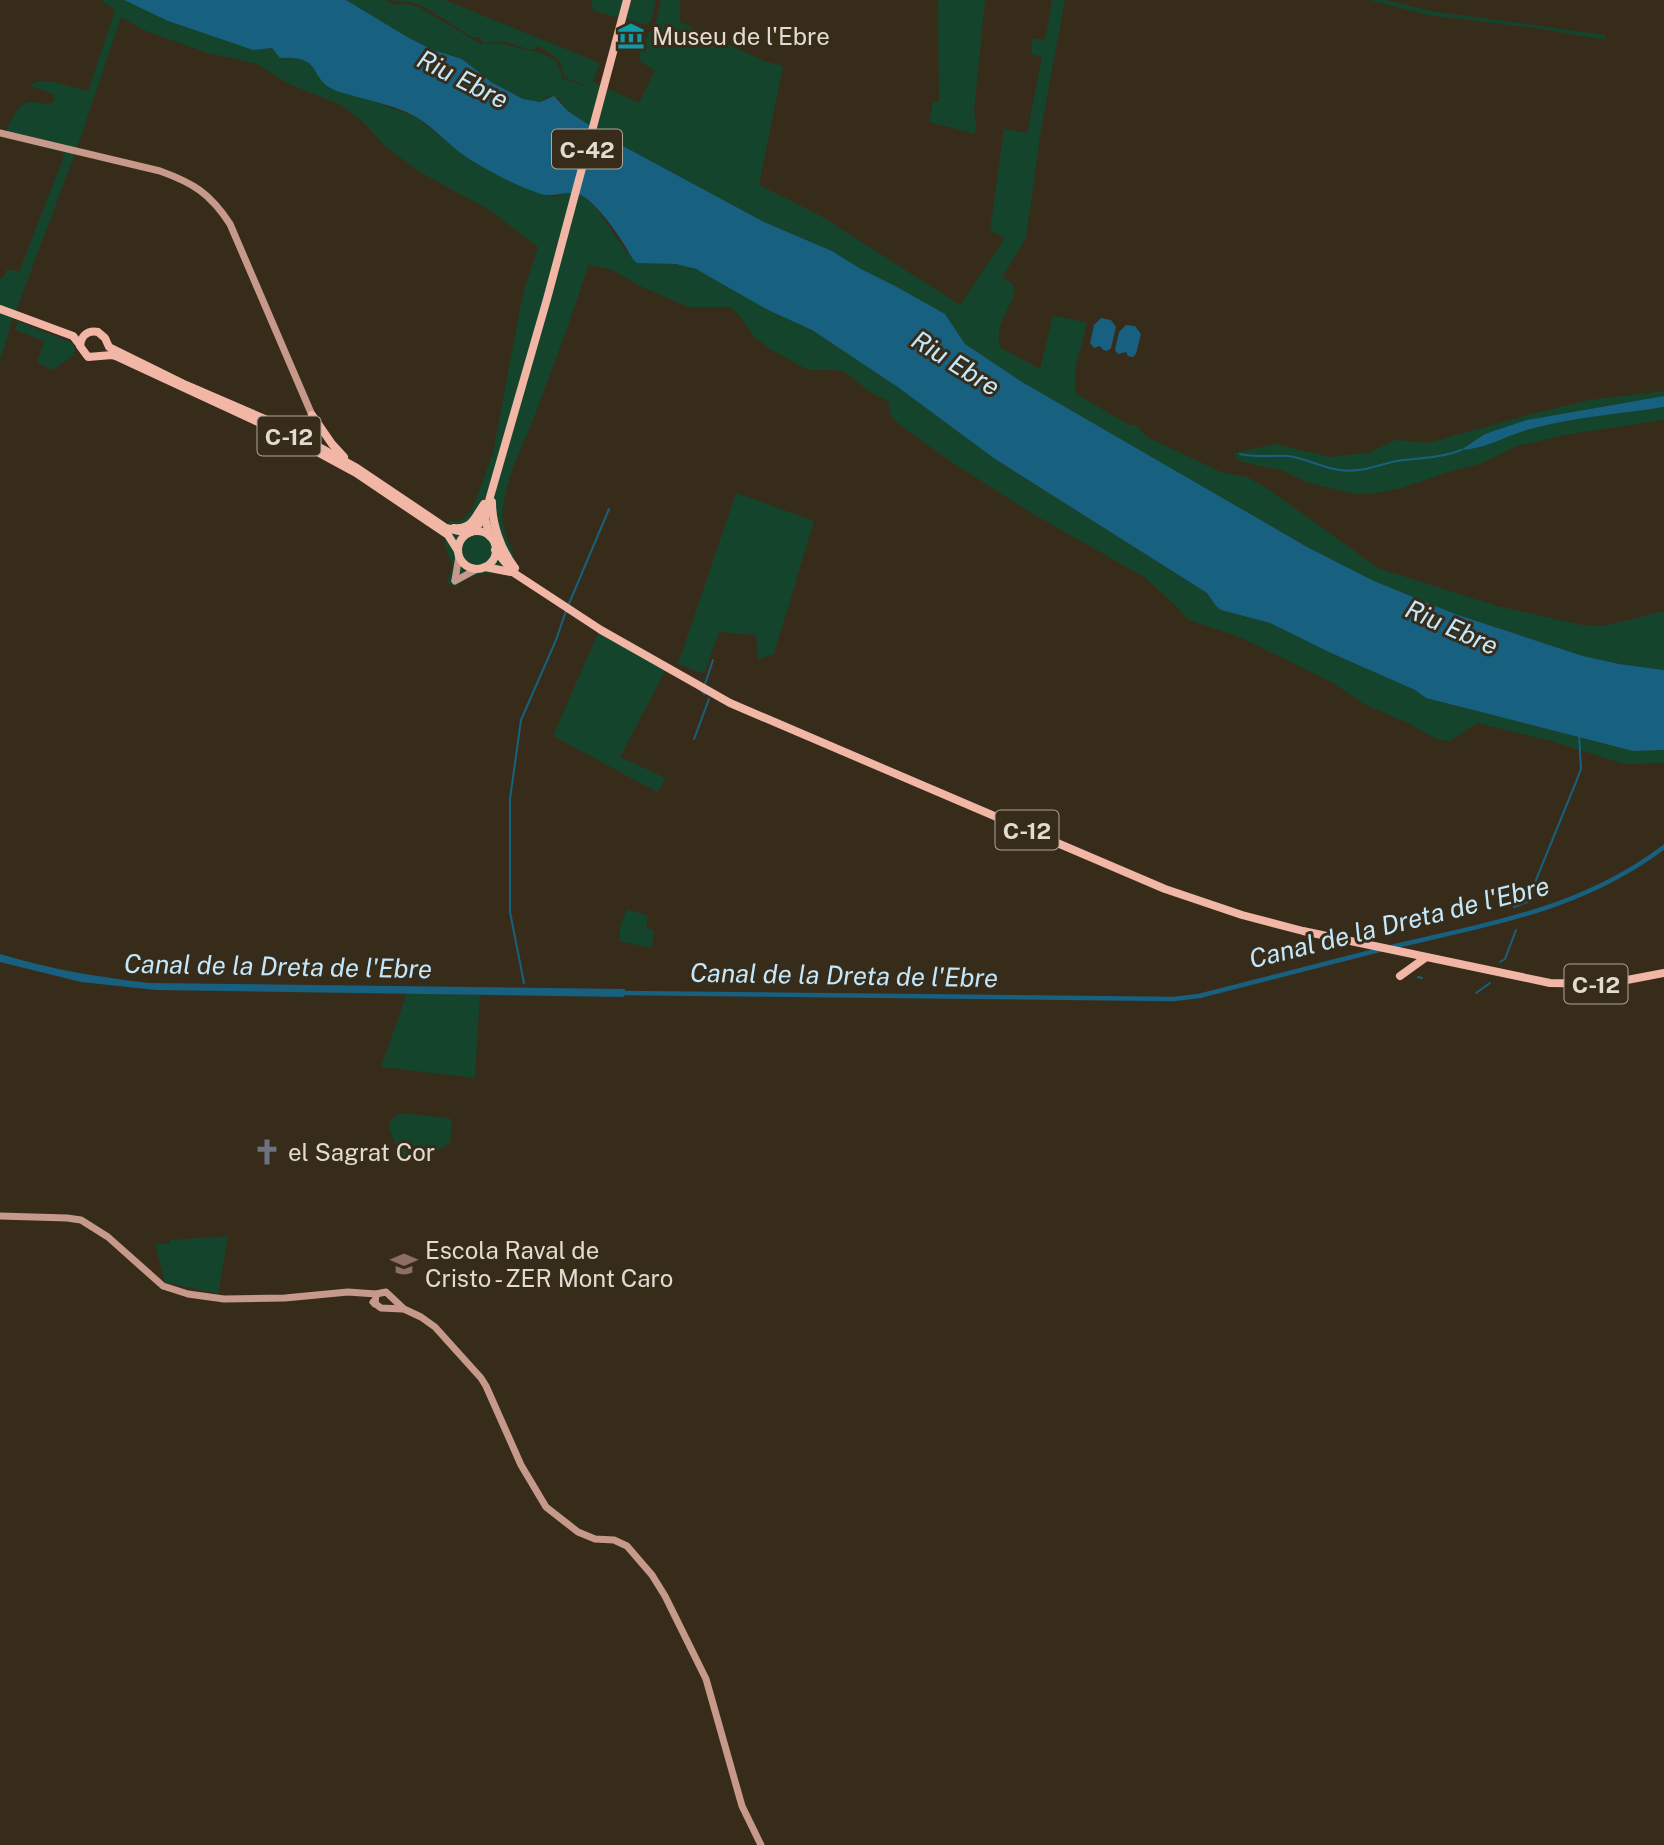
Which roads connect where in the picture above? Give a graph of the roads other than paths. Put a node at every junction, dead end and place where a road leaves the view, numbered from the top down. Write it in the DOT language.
graph roads {
  1 [pos="624,0"];
  2 [pos="0,133"];
  3 [pos="544,298"];
  4 [pos="0,309"];
  5 [pos="86,334"];
  6 [pos="73,336"];
  7 [pos="106,342"];
  8 [pos="80,345"];
  9 [pos="101,355"];
  10 [pos="312,415"];
  11 [pos="281,426"];
  12 [pos="357,468"];
  13 [pos="498,475"];
  14 [pos="484,504"];
  15 [pos="435,520"];
  16 [pos="470,533"];
  17 [pos="489,536"];
  18 [pos="495,550"];
  19 [pos="458,554"];
  20 [pos="481,568"];
  21 [pos="514,573"];
  22 [pos="543,592"];
  23 [pos="1664,973"];
  24 [pos="0,1216"];
  25 [pos="364,1294"];
  26 [pos="376,1294"];
  27 [pos="391,1296"];
  28 [pos="374,1304"];
  29 [pos="386,1308"];
  30 [pos="404,1309"];
  31 [pos="761,1845"];
  1 -- 3 [label="main road, C-42"];
  2 -- 10 [label="street"];
  3 -- 13 [label="main road, C-42"];
  3 -- 14 [label="main road, C-42"];
  4 -- 6 [label="main road"];
  5 -- 6 [label="main road"];
  5 -- 7 [label="main road, C-12"];
  5 -- 8 [label="main road"];
  6 -- 8 [label="main road, C-12"];
  7 -- 9 [label="main road"];
  7 -- 11 [label="main road, C-12"];
  8 -- 9 [label="main road, C-12"];
  9 -- 19 [label="main road, C-12"];
  10 -- 11 [label="main road"];
  10 -- 12 [label="main road"];
  11 -- 12 [label="main road, C-12"];
  12 -- 15 [label="main road, C-12"];
  13 -- 17 [label="main road, C-42"];
  13 -- 22 [label="main road"];
  14 -- 15 [label="main road"];
  14 -- 16 [label="main road, C-42"];
  15 -- 16 [label="main road, C-12"];
  16 -- 17 [label="main road, C-12"];
  16 -- 19 [label="main road"];
  17 -- 18 [label="main road, C-12"];
  18 -- 20 [label="main road"];
  18 -- 21 [label="main road, C-12"];
  19 -- 20 [label="main road, C-12"];
  19 -- 20 [label="street"];
  20 -- 21 [label="main road, C-12"];
  21 -- 22 [label="main road, C-12"];
  22 -- 23 [label="main road, C-12"];
  24 -- 25 [label="street"];
  25 -- 26 [label="street"];
  25 -- 28 [label="street"];
  26 -- 27 [label="street"];
  26 -- 28 [label="street"];
  27 -- 29 [label="street"];
  27 -- 30 [label="street"];
  28 -- 29 [label="street"];
  29 -- 30 [label="street"];
  30 -- 31 [label="street"];
}
